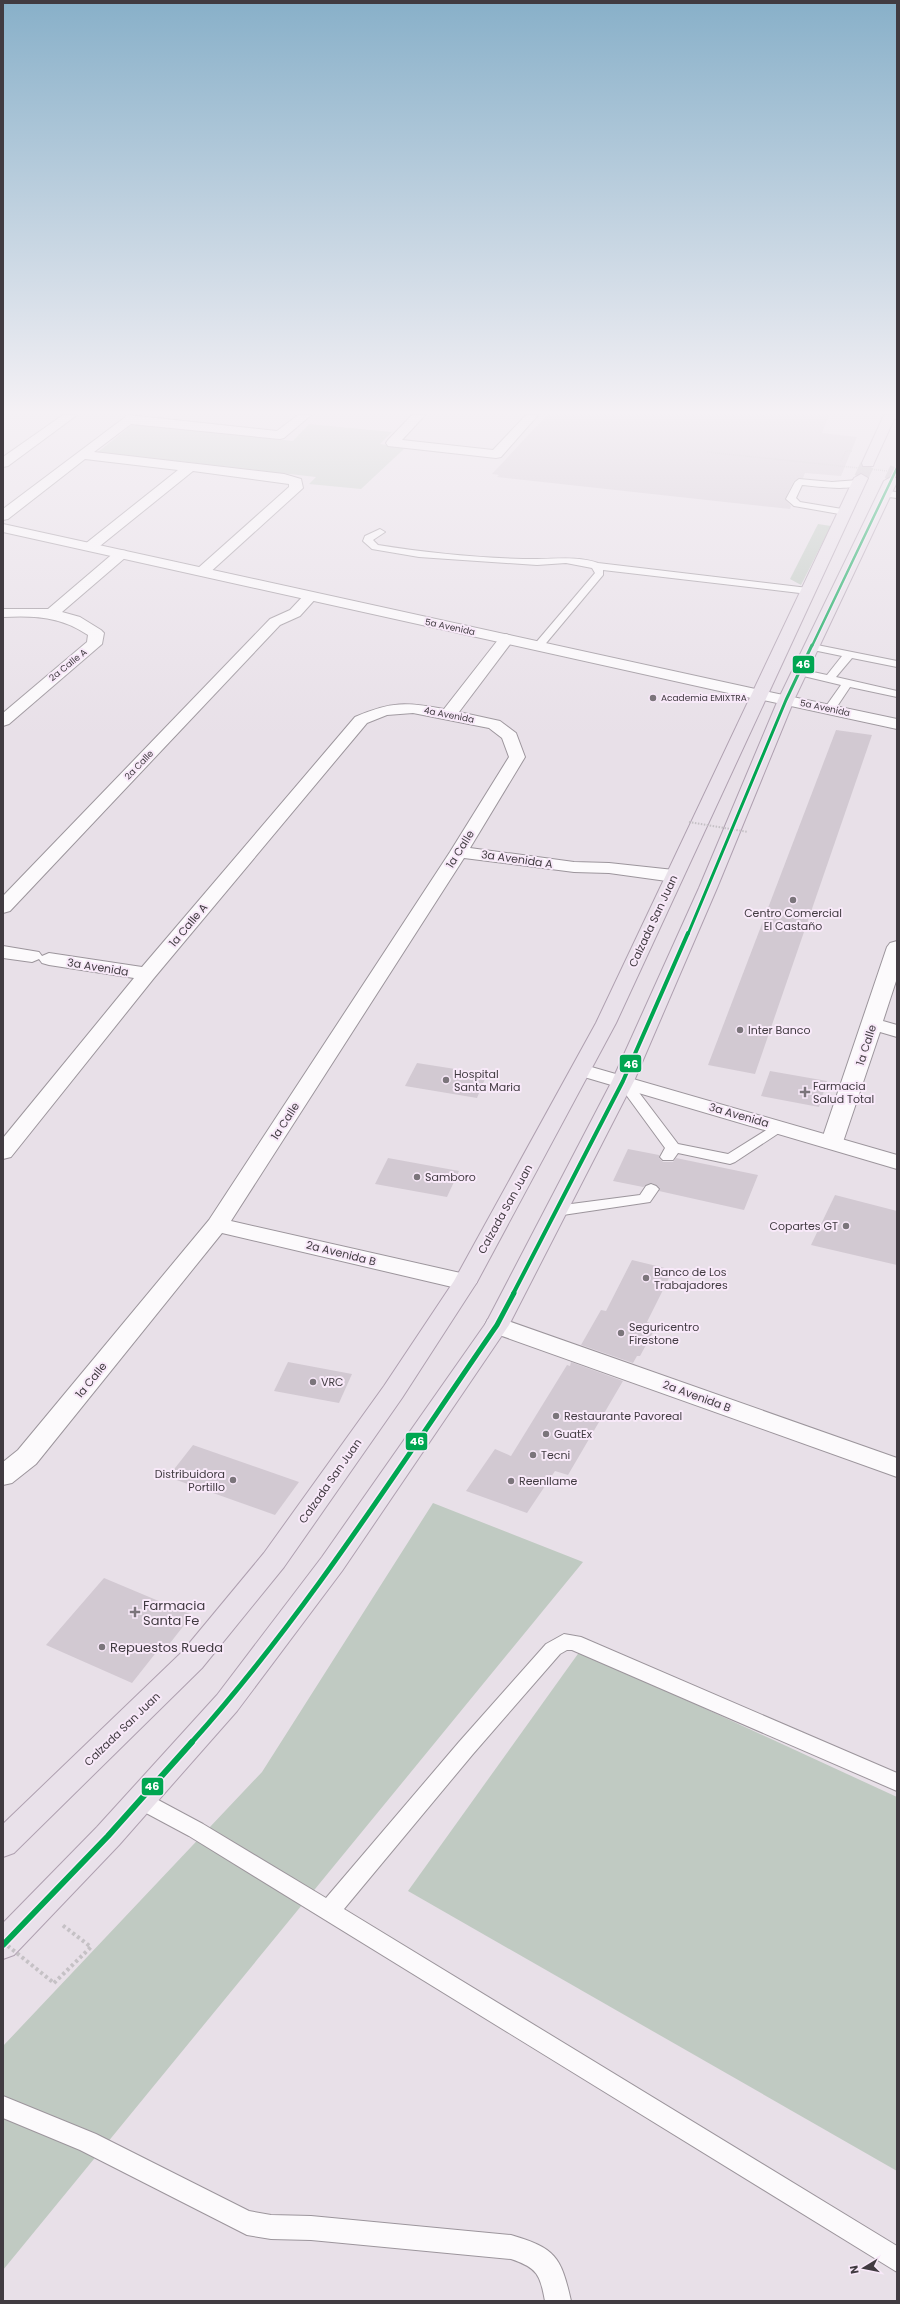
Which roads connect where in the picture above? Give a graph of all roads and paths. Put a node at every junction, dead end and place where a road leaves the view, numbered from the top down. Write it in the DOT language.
graph roads {
  1 [pos="121,523"];
  2 [pos="257,523"];
  3 [pos="840,523"];
  4 [pos="873,523"];
  5 [pos="3,528"];
  6 [pos="380,532"];
  7 [pos="90,547"];
  8 [pos="121,554"];
  9 [pos="596,566"];
  10 [pos="202,572"];
  11 [pos="808,591"];
  12 [pos="296,592"];
  13 [pos="311,596"];
  14 [pos="53,612"];
  15 [pos="3,613"];
  16 [pos="275,622"];
  17 [pos="506,639"];
  18 [pos="538,646"];
  19 [pos="812,647"];
  20 [pos="850,654"];
  21 [pos="897,664"];
  22 [pos="799,672"];
  23 [pos="829,679"];
  24 [pos="847,683"];
  25 [pos="897,694"];
  26 [pos="760,695"];
  27 [pos="786,700"];
  28 [pos="830,709"];
  29 [pos="384,710"];
  30 [pos="448,715"];
  31 [pos="3,721"];
  32 [pos="897,724"];
  33 [pos="510,736"];
  34 [pos="689,822"];
  35 [pos="748,832"];
  36 [pos="459,852"];
  37 [pos="671,881"];
  38 [pos="3,908"];
  39 [pos="897,947"];
  40 [pos="3,952"];
  41 [pos="147,974"];
  42 [pos="873,1024"];
  43 [pos="897,1031"];
  44 [pos="581,1070"];
  45 [pos="623,1081"];
  46 [pos="780,1127"];
  47 [pos="832,1142"];
  48 [pos="3,1152"];
  49 [pos="897,1162"];
  50 [pos="651,1189"];
  51 [pos="556,1211"];
  52 [pos="217,1226"];
  53 [pos="465,1282"];
  54 [pos="497,1325"];
  55 [pos="897,1468"];
  56 [pos="3,1476"];
  57 [pos="897,1782"];
  58 [pos="140,1800"];
  59 [pos="3,1844"];
  60 [pos="40,1907"];
  61 [pos="329,1911"];
  62 [pos="3,1944"];
  63 [pos="3,2107"];
  64 [pos="897,2260"];
  65 [pos="558,2301"];
  1 -- 7 [label="street"];
  2 -- 10 [label="street"];
  3 -- 11 [label="main road, Calzada San Juan"];
  4 -- 19 [label="main road"];
  5 -- 7 [label="street, 5a Avenida"];
  6 -- 9 [label="lane"];
  7 -- 8 [label="street, 5a Avenida"];
  8 -- 10 [label="street, 5a Avenida"];
  8 -- 14 [label="street"];
  9 -- 11 [label="lane"];
  9 -- 18 [label="lane"];
  10 -- 12 [label="street, 5a Avenida"];
  11 -- 26 [label="main road, Calzada San Juan"];
  12 -- 13 [label="street, 5a Avenida"];
  12 -- 16 [label="street, 2a Calle"];
  13 -- 16 [label="street, 2a Calle"];
  13 -- 17 [label="street, 5a Avenida"];
  14 -- 15 [label="street"];
  14 -- 31 [label="street, 2a Calle A"];
  16 -- 38 [label="street, 2a Calle"];
  17 -- 18 [label="street, 5a Avenida"];
  17 -- 30 [label="street"];
  18 -- 26 [label="street, 5a Avenida"];
  19 -- 20 [label="lane"];
  19 -- 22 [label="main road"];
  20 -- 21 [label="lane"];
  20 -- 23 [label="lane"];
  22 -- 23 [label="lane"];
  22 -- 27 [label="main road"];
  23 -- 24 [label="lane"];
  24 -- 25 [label="lane"];
  24 -- 28 [label="lane"];
  26 -- 27 [label="street, 5a Avenida"];
  26 -- 37 [label="main road, Calzada San Juan"];
  27 -- 28 [label="street, 5a Avenida"];
  27 -- 45 [label="main road"];
  28 -- 32 [label="street, 5a Avenida"];
  29 -- 30 [label="street, 4a Avenida"];
  29 -- 41 [label="street, 1a Calle A"];
  30 -- 33 [label="street, 4a Avenida"];
  33 -- 36 [label="street, 1a Calle"];
  34 -- 35 [label="path, bridge"];
  36 -- 37 [label="street, 3a Avenida A"];
  36 -- 52 [label="street, 1a Calle"];
  37 -- 44 [label="main road, Calzada San Juan"];
  39 -- 42 [label="street, 1a Calle"];
  40 -- 41 [label="street, 3a Avenida"];
  41 -- 48 [label="street, 1a Calle A"];
  42 -- 43 [label="street"];
  42 -- 47 [label="street, 1a Calle"];
  44 -- 45 [label="street, 3a Avenida"];
  44 -- 53 [label="main road, Calzada San Juan"];
  45 -- 46 [label="street, 3a Avenida"];
  45 -- 46 [label="lane"];
  45 -- 51 [label="main road"];
  46 -- 47 [label="street, 3a Avenida"];
  47 -- 49 [label="street, 3a Avenida"];
  50 -- 51 [label="lane"];
  51 -- 54 [label="main road"];
  52 -- 53 [label="street, 2a Avenida B"];
  52 -- 56 [label="street, 1a Calle"];
  53 -- 59 [label="main road, Calzada San Juan"];
  54 -- 55 [label="street, 2a Avenida B"];
  54 -- 58 [label="main road"];
  57 -- 61 [label="lane"];
  58 -- 60 [label="main road"];
  58 -- 61 [label="lane"];
  60 -- 62 [label="main road"];
  60 -- 62 [label="path, bridge"];
  61 -- 64 [label="lane"];
  63 -- 65 [label="lane"];
}
